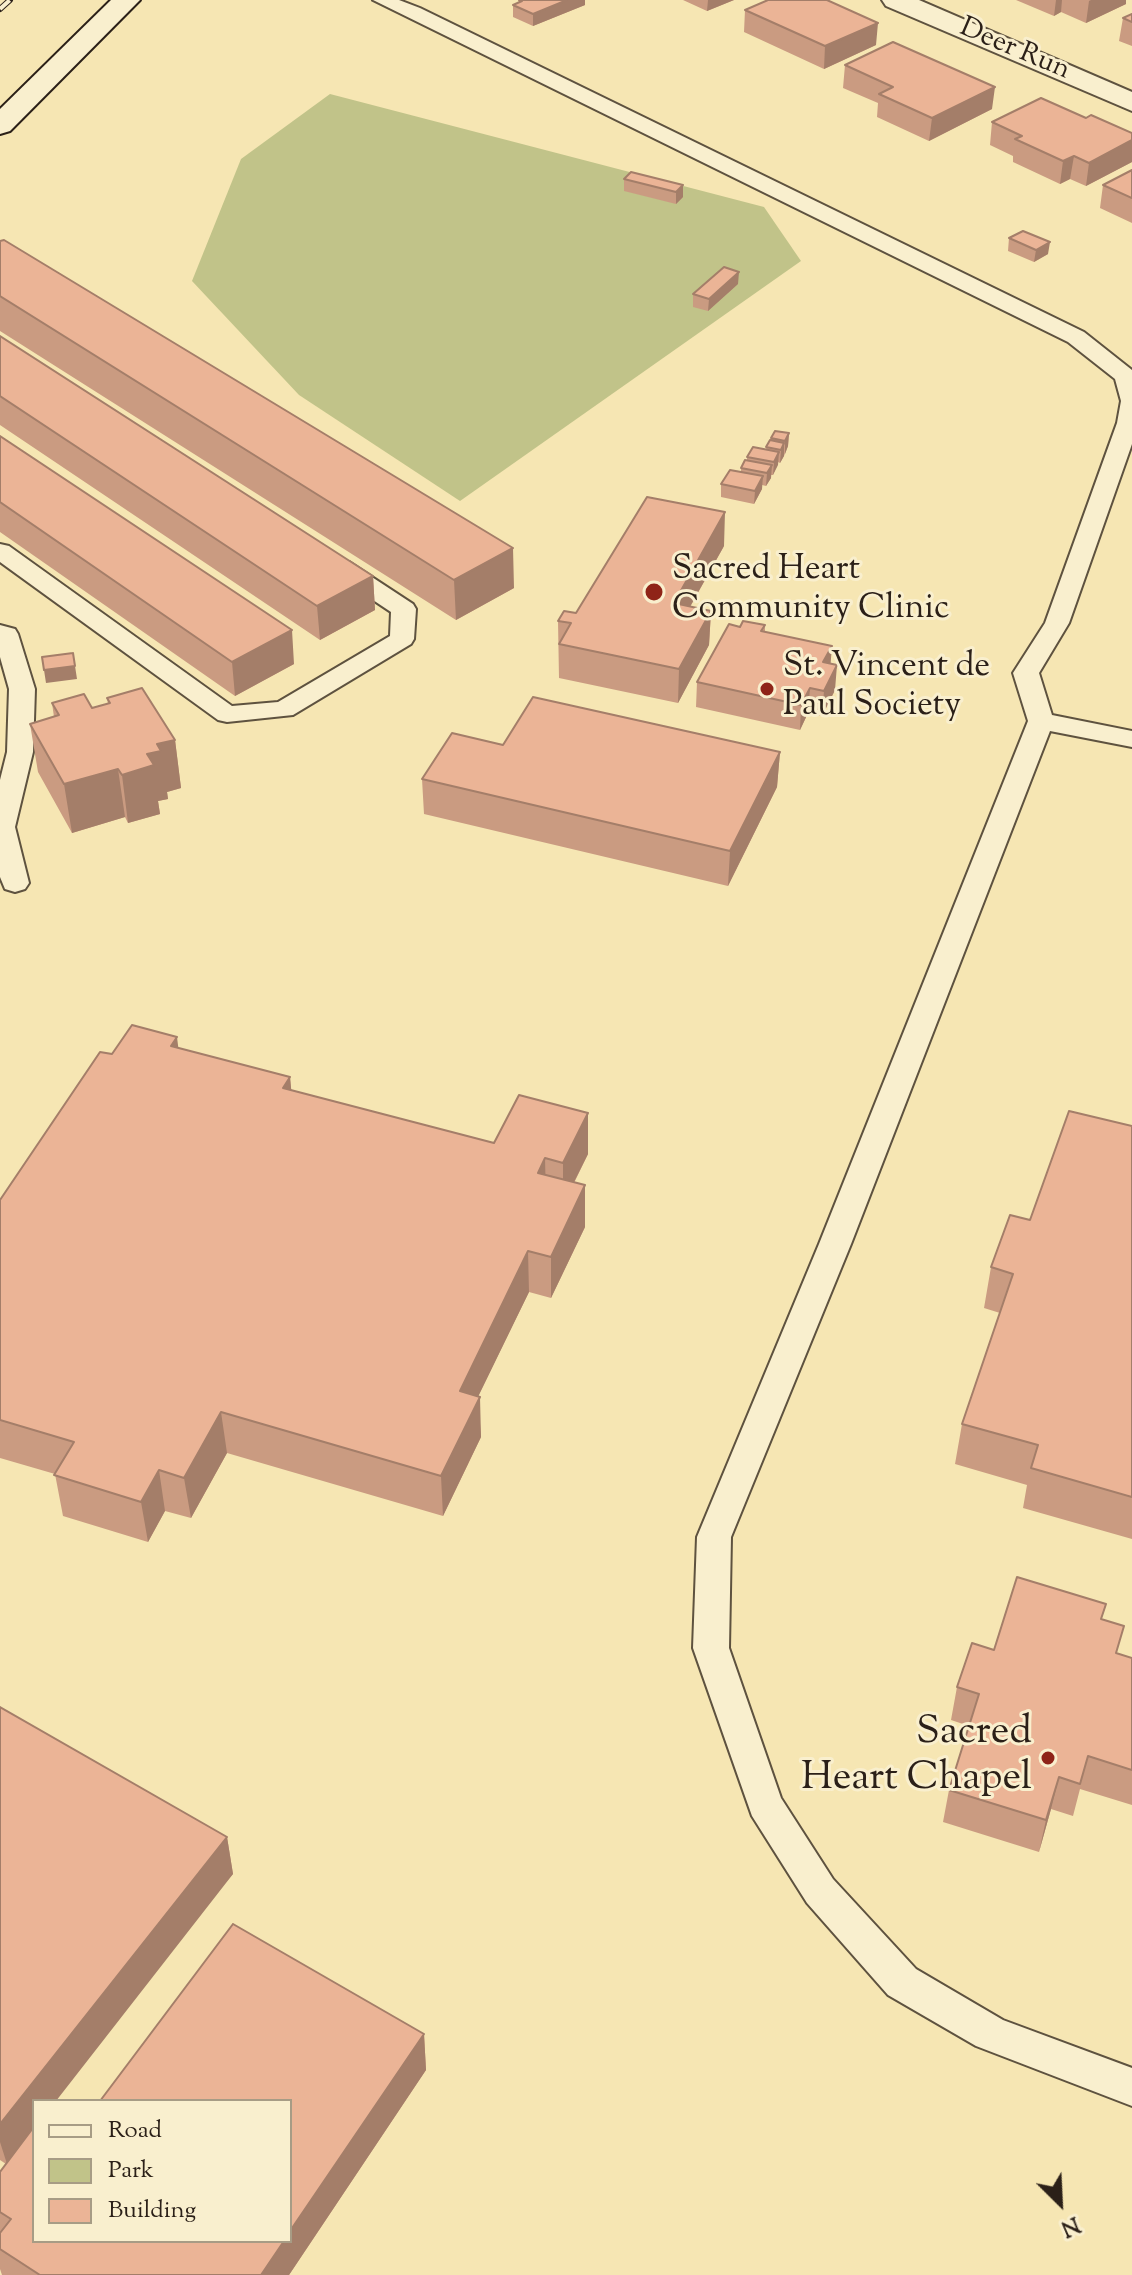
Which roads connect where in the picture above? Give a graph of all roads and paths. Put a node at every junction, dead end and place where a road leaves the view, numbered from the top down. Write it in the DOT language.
graph roads {
  1 [pos="126,0"];
  2 [pos="382,0"];
  3 [pos="896,0"];
  4 [pos="1132,102"];
  5 [pos="0,125"];
  6 [pos="0,551"];
  7 [pos="326,558"];
  8 [pos="0,632"];
  9 [pos="1041,721"];
  10 [pos="1132,739"];
  11 [pos="15,883"];
  12 [pos="1132,2087"];
  1 -- 5 [label="street"];
  2 -- 9 [label="lane"];
  3 -- 4 [label="street, Deer Run"];
  6 -- 7 [label="lane"];
  8 -- 11 [label="lane"];
  9 -- 10 [label="lane"];
  9 -- 12 [label="lane"];
}
